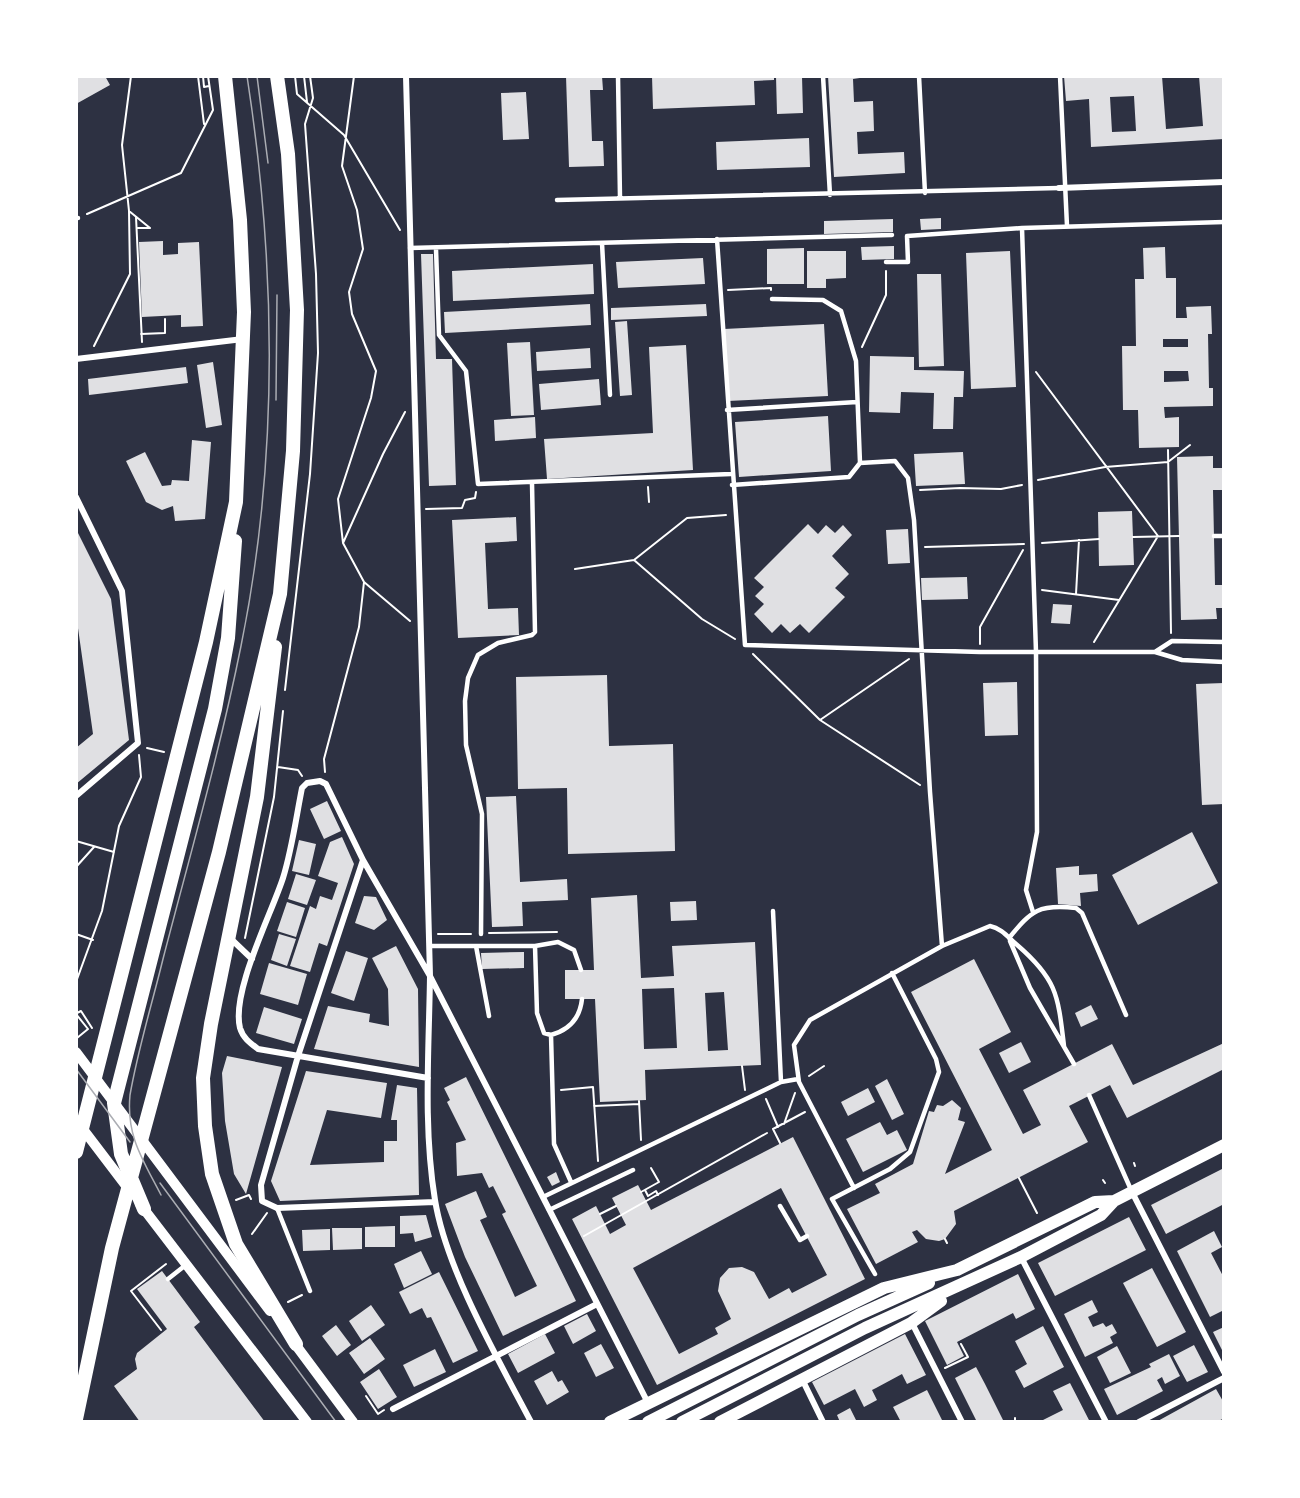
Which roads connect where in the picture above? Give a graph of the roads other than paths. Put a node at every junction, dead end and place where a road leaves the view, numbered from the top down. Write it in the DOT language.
graph roads {
  1 [pos="225,76"];
  2 [pos="277,76"];
  3 [pos="405,76"];
  4 [pos="618,76"];
  5 [pos="823,76"];
  6 [pos="919,76"];
  7 [pos="1060,76"];
  8 [pos="1224,182"];
  9 [pos="1063,188"];
  10 [pos="925,193"];
  11 [pos="830,195"];
  12 [pos="620,198"];
  13 [pos="557,200"];
  14 [pos="1224,222"];
  15 [pos="1067,226"];
  16 [pos="1022,228"];
  17 [pos="892,234"];
  18 [pos="717,239"];
  19 [pos="602,243"];
  20 [pos="411,248"];
  21 [pos="436,249"];
  22 [pos="886,262"];
  23 [pos="772,299"];
  24 [pos="244,339"];
  25 [pos="76,358"];
  26 [pos="610,395"];
  27 [pos="857,402"];
  28 [pos="727,410"];
  29 [pos="861,463"];
  30 [pos="731,474"];
  31 [pos="532,483"];
  32 [pos="732,485"];
  33 [pos="76,497"];
  34 [pos="236,502"];
  35 [pos="1214,536"];
  36 [pos="1224,536"];
  37 [pos="280,594"];
  38 [pos="1224,642"];
  39 [pos="922,650"];
  40 [pos="1036,652"];
  41 [pos="1155,652"];
  42 [pos="1224,662"];
  43 [pos="76,796"];
  44 [pos="363,860"];
  45 [pos="773,911"];
  46 [pos="1033,912"];
  47 [pos="481,934"];
  48 [pos="229,936"];
  49 [pos="1009,938"];
  50 [pos="430,946"];
  51 [pos="476,946"];
  52 [pos="535,946"];
  53 [pos="942,946"];
  54 [pos="252,959"];
  55 [pos="581,970"];
  56 [pos="892,973"];
  57 [pos="430,976"];
  58 [pos="582,999"];
  59 [pos="1126,1015"];
  60 [pos="489,1016"];
  61 [pos="551,1035"];
  62 [pos="1064,1046"];
  63 [pos="79,1055"];
  64 [pos="298,1056"];
  65 [pos="1074,1064"];
  66 [pos="428,1078"];
  67 [pos="798,1080"];
  68 [pos="781,1082"];
  69 [pos="1089,1095"];
  70 [pos="114,1103"];
  71 [pos="76,1120"];
  72 [pos="1224,1144"];
  73 [pos="76,1152"];
  74 [pos="633,1170"];
  75 [pos="571,1182"];
  76 [pos="854,1188"];
  77 [pos="1132,1192"];
  78 [pos="543,1197"];
  79 [pos="1114,1201"];
  80 [pos="435,1202"];
  81 [pos="780,1206"];
  82 [pos="277,1208"];
  83 [pos="144,1209"];
  84 [pos="549,1210"];
  85 [pos="842,1218"];
  86 [pos="836,1221"];
  87 [pos="807,1236"];
  88 [pos="1021,1257"];
  89 [pos="187,1264"];
  90 [pos="957,1270"];
  91 [pos="875,1274"];
  92 [pos="168,1279"];
  93 [pos="958,1287"];
  94 [pos="310,1291"];
  95 [pos="597,1304"];
  96 [pos="911,1323"];
  97 [pos="296,1344"];
  98 [pos="496,1354"];
  99 [pos="1224,1372"];
  100 [pos="1224,1378"];
  101 [pos="802,1379"];
  102 [pos="648,1402"];
  103 [pos="393,1409"];
  104 [pos="76,1419"];
  105 [pos="307,1422"];
  106 [pos="353,1422"];
  107 [pos="531,1422"];
  108 [pos="610,1422"];
  109 [pos="648,1422"];
  110 [pos="682,1422"];
  111 [pos="720,1422"];
  112 [pos="823,1422"];
  113 [pos="962,1422"];
  114 [pos="1106,1422"];
  115 [pos="1139,1422"];
  1 -- 24 [label="main road"];
  2 -- 37 [label="main road"];
  3 -- 20 [label="street"];
  4 -- 12 [label="lane"];
  5 -- 11 [label="lane"];
  6 -- 10 [label="lane"];
  7 -- 9 [label="lane"];
  8 -- 9 [label="street"];
  9 -- 10 [label="lane"];
  9 -- 15 [label="lane"];
  10 -- 11 [label="lane"];
  11 -- 12 [label="lane"];
  12 -- 13 [label="lane"];
  14 -- 15 [label="lane"];
  15 -- 16 [label="lane"];
  16 -- 22 [label="lane"];
  16 -- 40 [label="lane"];
  17 -- 18 [label="lane"];
  18 -- 19 [label="lane"];
  18 -- 28 [label="lane"];
  19 -- 21 [label="lane"];
  19 -- 26 [label="lane"];
  20 -- 21 [label="lane"];
  20 -- 50 [label="street"];
  21 -- 31 [label="lane"];
  23 -- 27 [label="lane"];
  24 -- 25 [label="street"];
  24 -- 34 [label="main road"];
  27 -- 28 [label="lane"];
  27 -- 29 [label="lane"];
  28 -- 30 [label="lane"];
  29 -- 32 [label="lane"];
  29 -- 39 [label="lane"];
  30 -- 31 [label="lane"];
  30 -- 32 [label="lane"];
  31 -- 47 [label="lane"];
  32 -- 39 [label="lane"];
  33 -- 43 [label="street"];
  34 -- 70 [label="main road"];
  34 -- 73 [label="main road"];
  35 -- 36 [label="lane"];
  37 -- 48 [label="main road"];
  37 -- 104 [label="main road"];
  38 -- 41 [label="lane"];
  39 -- 40 [label="lane"];
  39 -- 53 [label="lane"];
  40 -- 41 [label="lane"];
  40 -- 46 [label="lane"];
  41 -- 42 [label="lane"];
  44 -- 54 [label="street"];
  44 -- 57 [label="street"];
  44 -- 64 [label="street"];
  45 -- 68 [label="lane"];
  46 -- 49 [label="lane"];
  46 -- 59 [label="lane"];
  48 -- 54 [label="street"];
  48 -- 97 [label="main road"];
  49 -- 53 [label="lane"];
  49 -- 62 [label="lane"];
  49 -- 62 [label="lane"];
  50 -- 51 [label="lane"];
  50 -- 57 [label="street"];
  51 -- 52 [label="lane"];
  51 -- 60 [label="lane"];
  52 -- 55 [label="lane"];
  52 -- 61 [label="lane"];
  53 -- 56 [label="lane"];
  54 -- 64 [label="street"];
  56 -- 67 [label="lane"];
  56 -- 76 [label="lane"];
  57 -- 66 [label="street"];
  57 -- 78 [label="street"];
  58 -- 61 [label="lane"];
  61 -- 75 [label="lane"];
  62 -- 65 [label="lane"];
  63 -- 70 [label="street"];
  64 -- 66 [label="street"];
  64 -- 82 [label="street"];
  66 -- 80 [label="street"];
  67 -- 68 [label="lane"];
  67 -- 76 [label="lane"];
  68 -- 75 [label="lane"];
  69 -- 77 [label="lane"];
  70 -- 83 [label="main road"];
  70 -- 97 [label="street"];
  71 -- 83 [label="street"];
  72 -- 77 [label="main road"];
  74 -- 84 [label="lane"];
  75 -- 78 [label="lane"];
  76 -- 85 [label="lane"];
  77 -- 79 [label="main road"];
  77 -- 99 [label="street"];
  78 -- 84 [label="street"];
  79 -- 88 [label="main road"];
  79 -- 90 [label="main road"];
  80 -- 82 [label="street"];
  80 -- 98 [label="street"];
  81 -- 87 [label="lane"];
  82 -- 94 [label="lane"];
  83 -- 89 [label="street"];
  84 -- 95 [label="street"];
  85 -- 86 [label="lane"];
  85 -- 91 [label="lane"];
  88 -- 93 [label="main road"];
  88 -- 114 [label="street"];
  89 -- 92 [label="lane"];
  89 -- 105 [label="street"];
  90 -- 102 [label="main road"];
  90 -- 109 [label="main road"];
  93 -- 96 [label="main road"];
  93 -- 110 [label="main road"];
  95 -- 98 [label="street"];
  95 -- 102 [label="street"];
  96 -- 101 [label="main road"];
  96 -- 113 [label="street"];
  97 -- 106 [label="street"];
  98 -- 103 [label="street"];
  98 -- 107 [label="street"];
  100 -- 115 [label="street"];
  101 -- 111 [label="main road"];
  101 -- 112 [label="street"];
  102 -- 108 [label="main road"];
}
